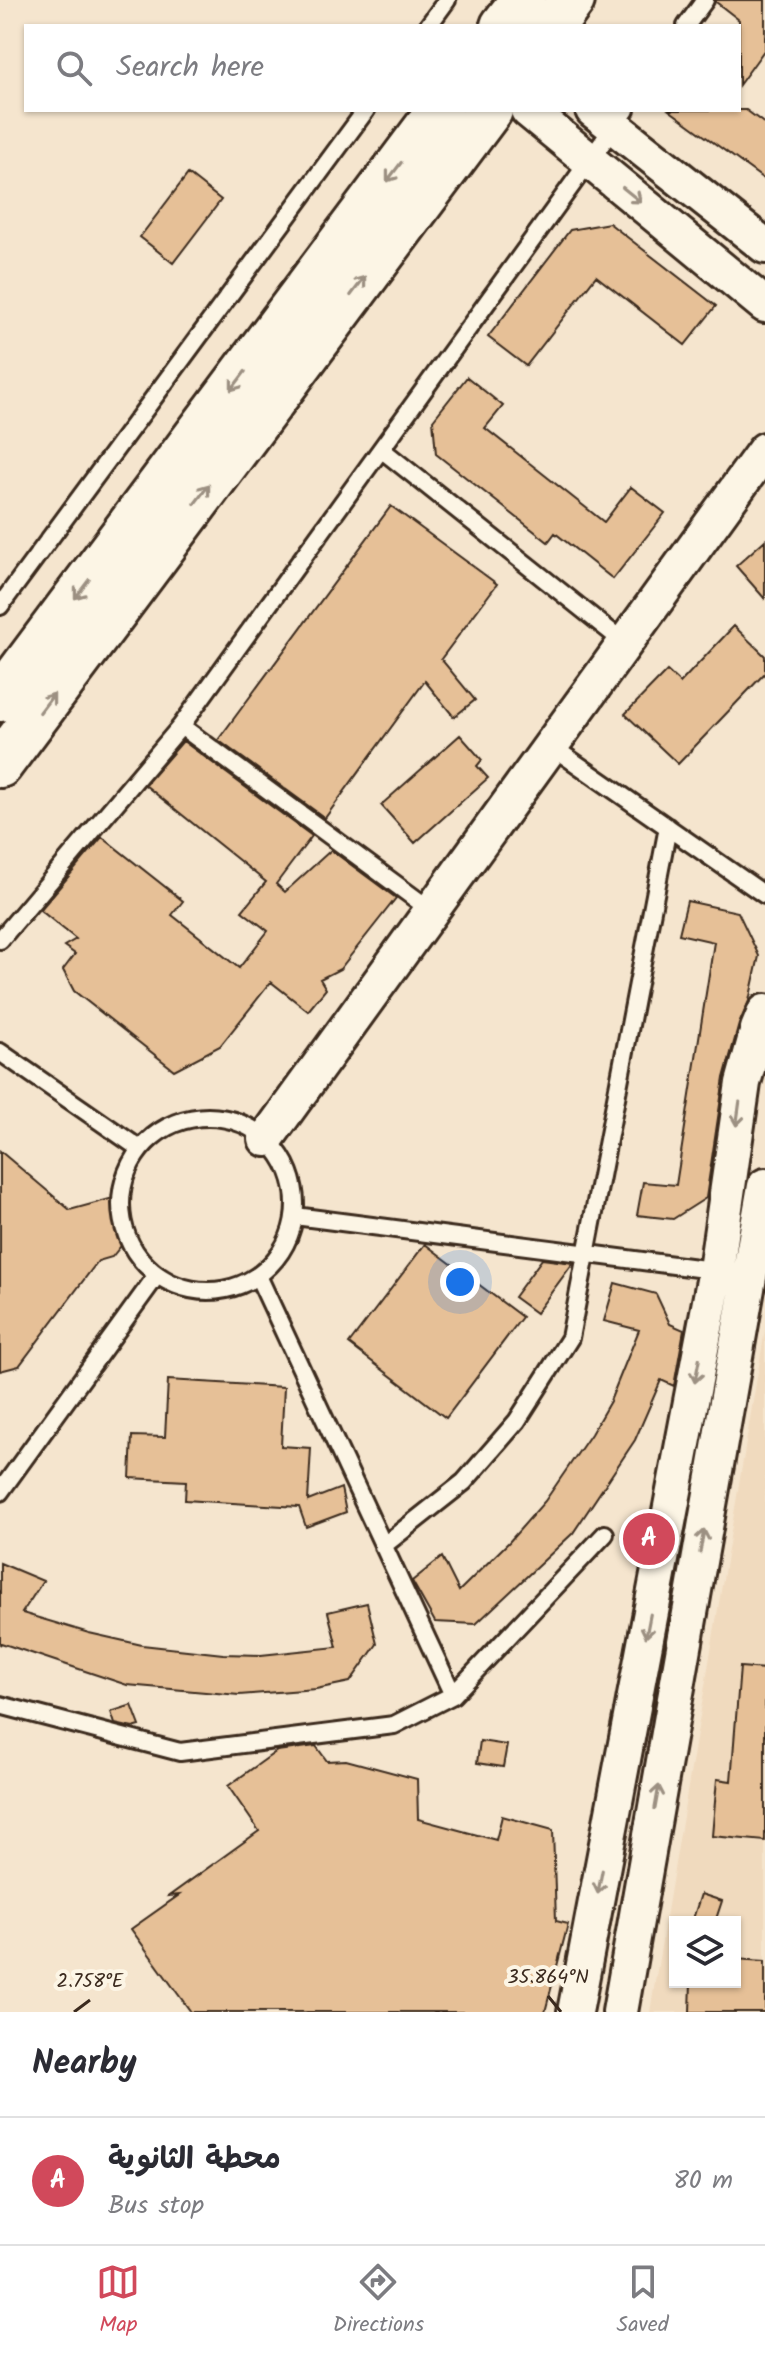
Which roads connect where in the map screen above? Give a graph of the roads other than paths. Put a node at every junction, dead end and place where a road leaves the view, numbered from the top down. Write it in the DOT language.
graph roads {
  1 [pos="447,0"];
  2 [pos="523,0"];
  3 [pos="572,0"];
  4 [pos="705,0"];
  5 [pos="429,24"];
  6 [pos="505,24"];
  7 [pos="554,24"];
  8 [pos="687,24"];
  9 [pos="365,112"];
  10 [pos="439,112"];
  11 [pos="489,112"];
  12 [pos="530,112"];
  13 [pos="611,116"];
  14 [pos="589,160"];
  15 [pos="765,246"];
  16 [pos="765,305"];
  17 [pos="381,449"];
  18 [pos="765,450"];
  19 [pos="0,606"];
  20 [pos="625,643"];
  21 [pos="0,699"];
  22 [pos="181,726"];
  23 [pos="551,746"];
  24 [pos="0,765"];
  25 [pos="668,827"];
  26 [pos="765,895"];
  27 [pos="432,911"];
  28 [pos="0,940"];
  29 [pos="765,1012"];
  30 [pos="0,1052"];
  31 [pos="266,1139"];
  32 [pos="140,1149"];
  33 [pos="765,1186"];
  34 [pos="295,1216"];
  35 [pos="586,1255"];
  36 [pos="716,1270"];
  37 [pos="157,1275"];
  38 [pos="258,1276"];
  39 [pos="757,1276"];
  40 [pos="0,1492"];
  41 [pos="605,1534"];
  42 [pos="383,1546"];
  43 [pos="453,1695"];
  44 [pos="0,1705"];
  45 [pos="575,2012"];
  46 [pos="620,2012"];
  1 -- 5 [label="lane"];
  2 -- 6 [label="main road"];
  3 -- 7 [label="main road"];
  4 -- 8 [label="lane"];
  9 -- 19 [label="lane"];
  10 -- 21 [label="main road, one-way"];
  24 -- 11 [label="main road, one-way"];
  12 -- 14 [label="street"];
  13 -- 14 [label="lane"];
  13 -- 15 [label="street"];
  14 -- 16 [label="street, one-way"];
  14 -- 17 [label="lane"];
  17 -- 20 [label="lane"];
  17 -- 22 [label="lane"];
  18 -- 20 [label="street"];
  20 -- 23 [label="street"];
  22 -- 27 [label="lane"];
  22 -- 28 [label="lane"];
  23 -- 25 [label="lane"];
  23 -- 27 [label="street"];
  25 -- 26 [label="lane"];
  25 -- 35 [label="lane"];
  27 -- 31 [label="street"];
  29 -- 36 [label="street, one-way"];
  30 -- 32 [label="lane"];
  31 -- 32 [label="lane"];
  31 -- 34 [label="lane"];
  32 -- 37 [label="lane"];
  33 -- 39 [label="street"];
  34 -- 35 [label="lane"];
  34 -- 38 [label="lane"];
  35 -- 36 [label="lane"];
  35 -- 42 [label="lane"];
  36 -- 39 [label="lane"];
  36 -- 45 [label="street, one-way"];
  37 -- 38 [label="lane"];
  37 -- 40 [label="lane"];
  38 -- 42 [label="lane"];
  46 -- 39 [label="street, one-way"];
  41 -- 43 [label="lane"];
  42 -- 43 [label="lane"];
  43 -- 44 [label="lane"];
}
